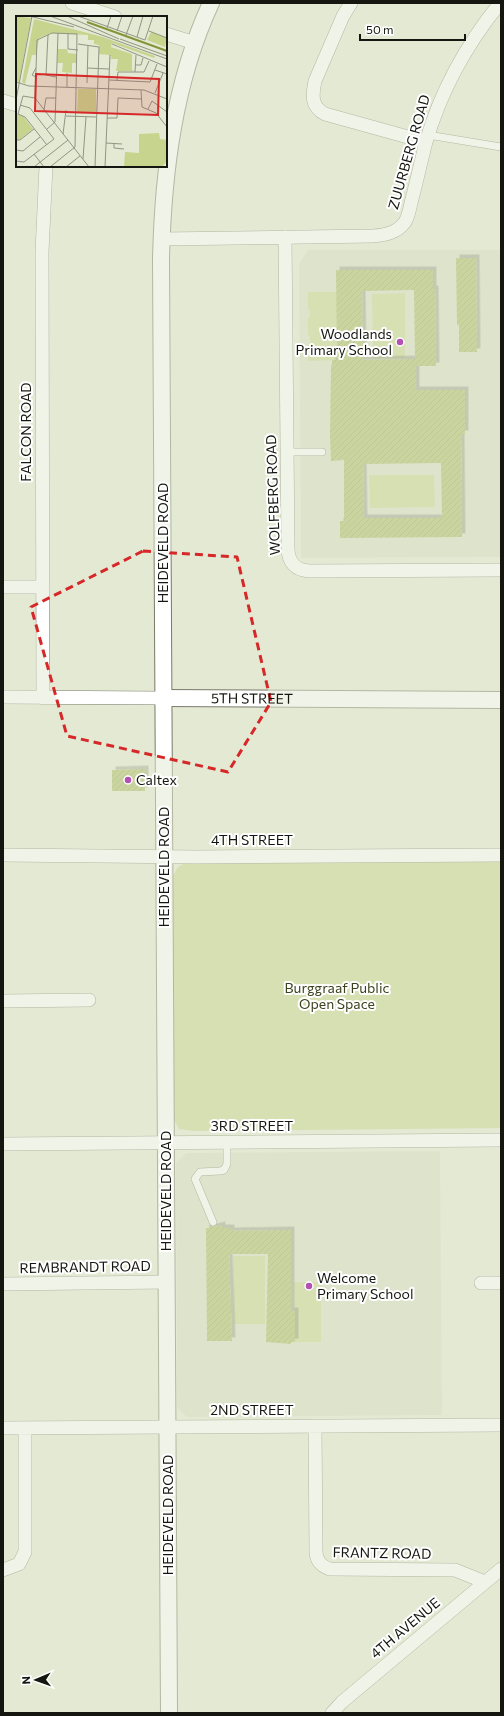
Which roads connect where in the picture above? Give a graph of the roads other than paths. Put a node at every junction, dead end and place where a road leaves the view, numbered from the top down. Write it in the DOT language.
graph roads {
  1 [pos="72,3"];
  2 [pos="211,3"];
  3 [pos="352,3"];
  4 [pos="500,3"];
  5 [pos="112,16"];
  6 [pos="167,34"];
  7 [pos="194,43"];
  8 [pos="3,101"];
  9 [pos="16,105"];
  10 [pos="427,138"];
  11 [pos="501,147"];
  12 [pos="46,167"];
  13 [pos="285,237"];
  14 [pos="162,239"];
  15 [pos="288,452"];
  16 [pos="322,452"];
  17 [pos="501,570"];
  18 [pos="3,587"];
  19 [pos="43,587"];
  20 [pos="3,697"];
  21 [pos="43,698"];
  22 [pos="163,698"];
  23 [pos="501,700"];
  24 [pos="3,855"];
  25 [pos="164,855"];
  26 [pos="501,855"];
  27 [pos="89,1000"];
  28 [pos="3,1001"];
  29 [pos="501,1140"];
  30 [pos="166,1142"];
  31 [pos="227,1142"];
  32 [pos="3,1144"];
  33 [pos="213,1222"];
  34 [pos="167,1282"];
  35 [pos="481,1283"];
  36 [pos="501,1283"];
  37 [pos="3,1284"];
  38 [pos="501,1425"];
  39 [pos="167,1426"];
  40 [pos="315,1426"];
  41 [pos="3,1428"];
  42 [pos="25,1428"];
  43 [pos="501,1568"];
  44 [pos="3,1570"];
  45 [pos="485,1582"];
  46 [pos="169,1713"];
  47 [pos="332,1713"];
  1 -- 5 [label="street"];
  2 -- 7 [label="street, HEIDEVELD ROAD"];
  3 -- 10 [label="street"];
  4 -- 10 [label="street, ZUURBERG ROAD"];
  6 -- 7 [label="street"];
  7 -- 14 [label="street, HEIDEVELD ROAD"];
  8 -- 9 [label="street"];
  10 -- 11 [label="lane"];
  10 -- 13 [label="street, ZUURBERG ROAD"];
  12 -- 19 [label="street, FALCON ROAD"];
  13 -- 14 [label="street, ZUURBERG ROAD"];
  13 -- 15 [label="street, WOLFBERG ROAD"];
  14 -- 22 [label="street, HEIDEVELD ROAD"];
  15 -- 16 [label="lane"];
  15 -- 17 [label="street, WOLFBERG ROAD"];
  18 -- 19 [label="street"];
  19 -- 21 [label="street, FALCON ROAD"];
  20 -- 21 [label="street, 5TH STREET"];
  21 -- 22 [label="street, 5TH STREET"];
  22 -- 23 [label="street, 5TH STREET"];
  22 -- 25 [label="street, HEIDEVELD ROAD"];
  24 -- 25 [label="street, 4TH STREET"];
  25 -- 26 [label="street, 4TH STREET"];
  25 -- 30 [label="street, HEIDEVELD ROAD"];
  27 -- 28 [label="street"];
  29 -- 31 [label="street, 3RD STREET"];
  30 -- 31 [label="street, 3RD STREET"];
  30 -- 32 [label="street, 3RD STREET"];
  30 -- 34 [label="street, HEIDEVELD ROAD"];
  31 -- 33 [label="lane"];
  34 -- 37 [label="street, REMBRANDT ROAD"];
  34 -- 39 [label="street, HEIDEVELD ROAD"];
  35 -- 36 [label="street"];
  38 -- 40 [label="street, 2ND STREET"];
  39 -- 40 [label="street, 2ND STREET"];
  39 -- 42 [label="street, 2ND STREET"];
  39 -- 46 [label="street, HEIDEVELD ROAD"];
  40 -- 45 [label="street, FRANTZ ROAD"];
  41 -- 42 [label="street, 2ND STREET"];
  42 -- 44 [label="street"];
  43 -- 45 [label="street, 4TH AVENUE"];
  45 -- 47 [label="street, 4TH AVENUE"];
}
